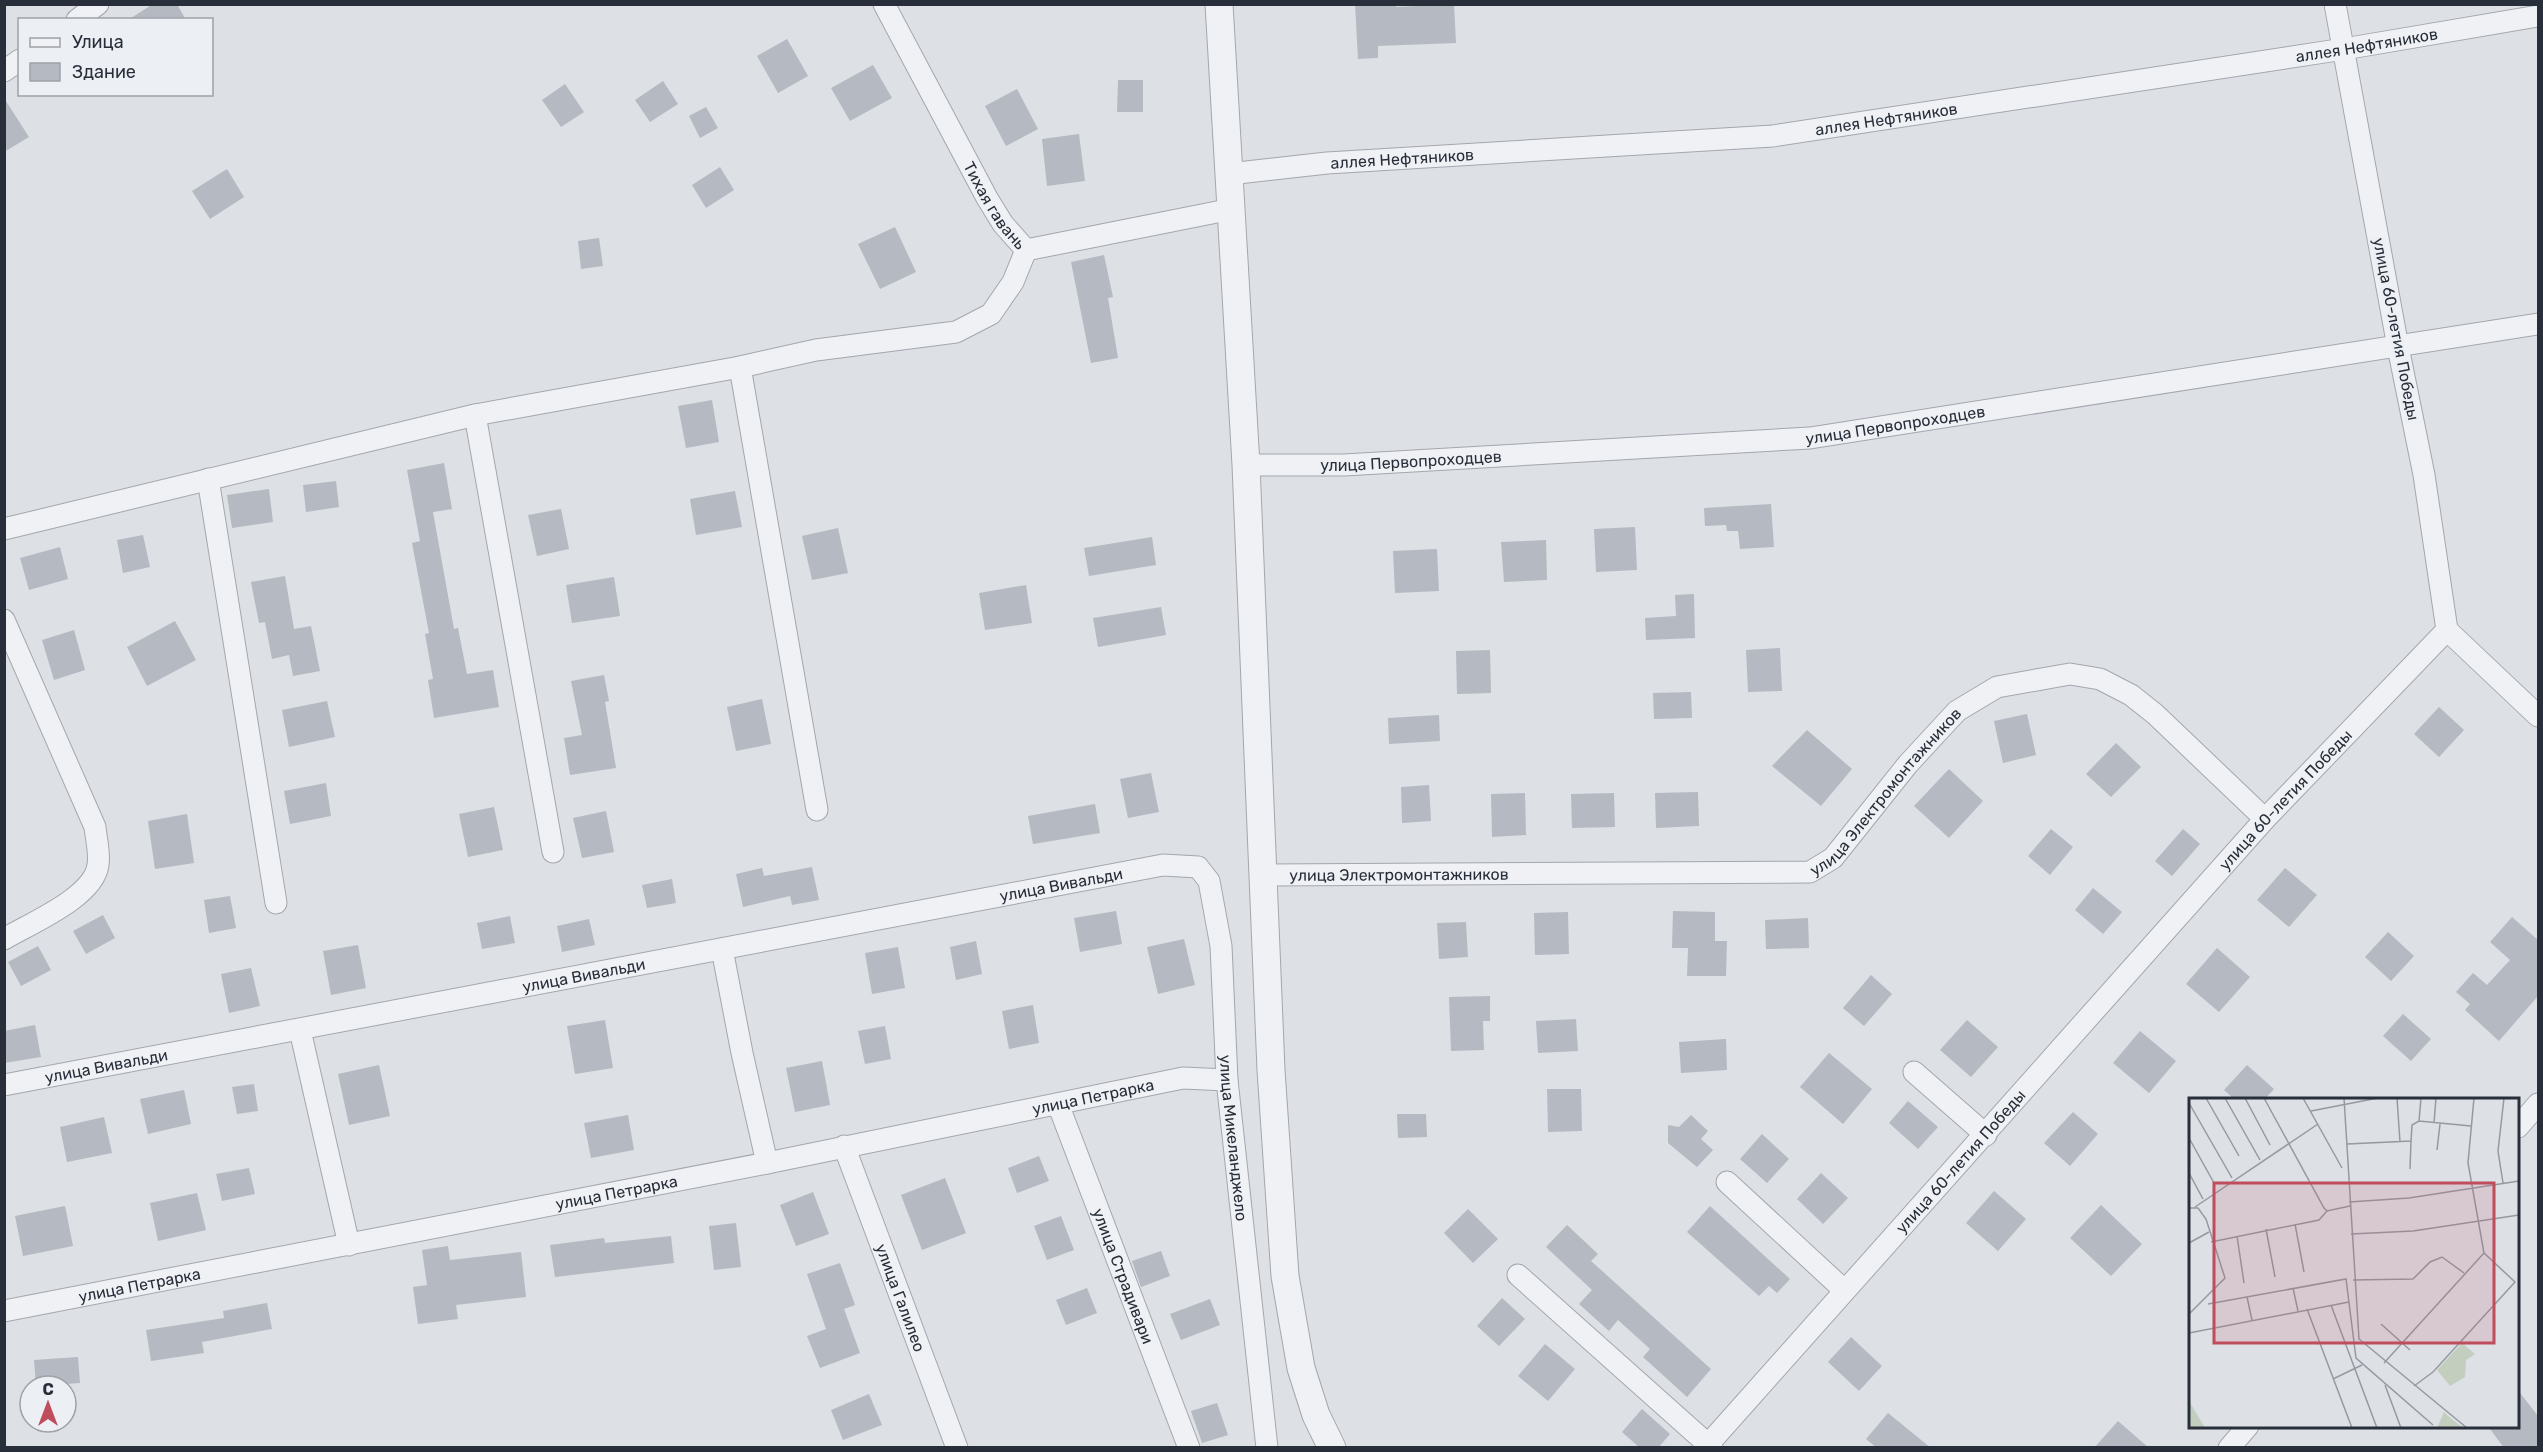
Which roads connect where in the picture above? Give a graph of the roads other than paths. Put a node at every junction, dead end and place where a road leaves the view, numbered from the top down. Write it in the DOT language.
graph roads {
  1 [pos="98,4"];
  2 [pos="884,4"];
  3 [pos="1219,4"];
  4 [pos="2335,4"];
  5 [pos="2538,16"];
  6 [pos="80,18"];
  7 [pos="2344,49"];
  8 [pos="18,61"];
  9 [pos="4,70"];
  10 [pos="1229,174"];
  11 [pos="1232,208"];
  12 [pos="1026,250"];
  13 [pos="2538,324"];
  14 [pos="2398,348"];
  15 [pos="740,368"];
  16 [pos="475,415"];
  17 [pos="1246,465"];
  18 [pos="208,479"];
  19 [pos="4,529"];
  20 [pos="4,620"];
  21 [pos="2447,630"];
  22 [pos="2538,716"];
  23 [pos="816,810"];
  24 [pos="2265,819"];
  25 [pos="553,852"];
  26 [pos="1163,865"];
  27 [pos="1264,875"];
  28 [pos="276,903"];
  29 [pos="4,939"];
  30 [pos="722,949"];
  31 [pos="300,1030"];
  32 [pos="1914,1072"];
  33 [pos="1227,1080"];
  34 [pos="4,1085"];
  35 [pos="1058,1104"];
  36 [pos="2538,1104"];
  37 [pos="2519,1125"];
  38 [pos="1986,1135"];
  39 [pos="844,1146"];
  40 [pos="767,1163"];
  41 [pos="1726,1182"];
  42 [pos="349,1245"];
  43 [pos="1518,1275"];
  44 [pos="1844,1290"];
  45 [pos="4,1311"];
  46 [pos="2246,1428"];
  47 [pos="1708,1446"];
  48 [pos="957,1448"];
  49 [pos="1189,1448"];
  50 [pos="1267,1448"];
  51 [pos="1332,1448"];
  52 [pos="2229,1448"];
  1 -- 6 [label="street"];
  2 -- 12 [label="street, Тихая гавань"];
  3 -- 10 [label="street"];
  4 -- 7 [label="street, улица 60-летия Победы"];
  5 -- 7 [label="street, аллея Нефтяников"];
  7 -- 10 [label="street, аллея Нефтяников"];
  7 -- 14 [label="street, улица 60-летия Победы"];
  8 -- 9 [label="street"];
  10 -- 11 [label="street"];
  11 -- 12 [label="street, Тихая гавань"];
  11 -- 17 [label="street"];
  12 -- 15 [label="street"];
  13 -- 14 [label="street, улица Первопроходцев"];
  14 -- 17 [label="street, улица Первопроходцев"];
  14 -- 21 [label="street, улица 60-летия Победы"];
  15 -- 16 [label="street"];
  15 -- 23 [label="street"];
  16 -- 18 [label="street"];
  16 -- 25 [label="street"];
  17 -- 27 [label="street"];
  18 -- 19 [label="street"];
  18 -- 28 [label="street"];
  20 -- 29 [label="street"];
  21 -- 22 [label="street"];
  21 -- 24 [label="street, улица 60-летия Победы"];
  24 -- 27 [label="street, улица Электромонтажников"];
  24 -- 38 [label="street, улица 60-летия Победы"];
  26 -- 30 [label="street, улица Вивальди"];
  26 -- 33 [label="street, улица Микеланджело"];
  27 -- 51 [label="street"];
  30 -- 31 [label="street, улица Вивальди"];
  30 -- 40 [label="street"];
  31 -- 34 [label="street, улица Вивальди"];
  31 -- 42 [label="street"];
  32 -- 38 [label="street"];
  33 -- 35 [label="street, улица Петрарка"];
  33 -- 50 [label="street, улица Микеланджело"];
  35 -- 39 [label="street, улица Петрарка"];
  35 -- 49 [label="street, улица Страдивари"];
  36 -- 37 [label="street"];
  38 -- 44 [label="street, улица 60-летия Победы"];
  39 -- 40 [label="street, улица Петрарка"];
  39 -- 48 [label="street, улица Галилео"];
  40 -- 42 [label="street, улица Петрарка"];
  41 -- 44 [label="street"];
  42 -- 45 [label="street, улица Петрарка"];
  43 -- 47 [label="street"];
  44 -- 47 [label="street, улица 60-летия Победы"];
  46 -- 52 [label="street"];
}
